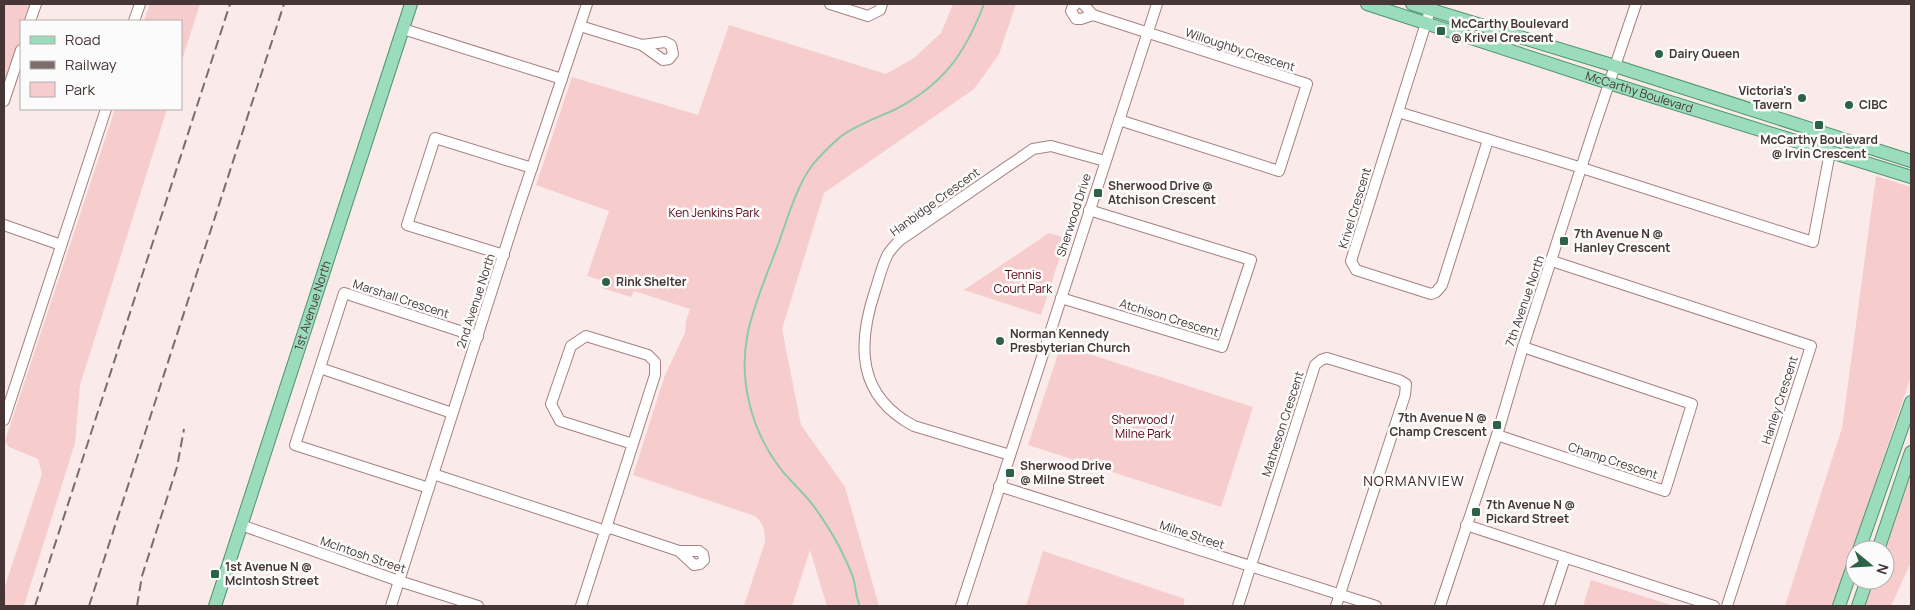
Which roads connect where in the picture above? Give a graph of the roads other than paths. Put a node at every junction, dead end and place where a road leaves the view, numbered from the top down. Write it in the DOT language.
graph roads {
  1 [pos="36,4"];
  2 [pos="140,4"];
  3 [pos="411,4"];
  4 [pos="587,4"];
  5 [pos="830,4"];
  6 [pos="882,4"];
  7 [pos="1076,4"];
  8 [pos="1083,4"];
  9 [pos="1157,4"];
  10 [pos="1368,4"];
  11 [pos="1412,4"];
  12 [pos="1636,4"];
  13 [pos="1431,7"];
  14 [pos="1093,16"];
  15 [pos="30,20"];
  16 [pos="134,20"];
  17 [pos="1426,24"];
  18 [pos="580,26"];
  19 [pos="403,29"];
  20 [pos="1147,33"];
  21 [pos="642,45"];
  22 [pos="20,53"];
  23 [pos="1615,66"];
  24 [pos="562,79"];
  25 [pos="1609,83"];
  26 [pos="4,101"];
  27 [pos="106,110"];
  28 [pos="1398,112"];
  29 [pos="1119,120"];
  30 [pos="1488,140"];
  31 [pos="1880,151"];
  32 [pos="1830,152"];
  33 [pos="1855,160"];
  34 [pos="1105,161"];
  35 [pos="1911,161"];
  36 [pos="532,168"];
  37 [pos="1582,168"];
  38 [pos="1909,177"];
  39 [pos="1089,210"];
  40 [pos="4,225"];
  41 [pos="61,245"];
  42 [pos="504,255"];
  43 [pos="1552,261"];
  44 [pos="1061,298"];
  45 [pos="478,337"];
  46 [pos="1522,346"];
  47 [pos="320,368"];
  48 [pos="1911,402"];
  49 [pos="452,413"];
  50 [pos="4,420"];
  51 [pos="1497,435"];
  52 [pos="633,444"];
  53 [pos="1911,452"];
  54 [pos="1010,455"];
  55 [pos="433,474"];
  56 [pos="999,486"];
  57 [pos="429,488"];
  58 [pos="241,525"];
  59 [pos="1466,525"];
  60 [pos="607,529"];
  61 [pos="1863,540"];
  62 [pos="1881,540"];
  63 [pos="679,551"];
  64 [pos="1565,558"];
  65 [pos="1250,567"];
  66 [pos="399,581"];
  67 [pos="1845,589"];
  68 [pos="1864,590"];
  69 [pos="1340,595"];
  70 [pos="215,606"];
  71 [pos="391,606"];
  72 [pos="478,606"];
  73 [pos="581,606"];
  74 [pos="961,606"];
  75 [pos="1238,606"];
  76 [pos="1336,606"];
  77 [pos="1376,606"];
  78 [pos="1440,606"];
  79 [pos="1549,606"];
  80 [pos="1714,606"];
  81 [pos="1727,606"];
  82 [pos="1839,606"];
  83 [pos="1858,606"];
  1 -- 15 [label="street"];
  2 -- 16 [label="street"];
  3 -- 19 [label="main road, 1st Avenue North"];
  4 -- 18 [label="street, 2nd Avenue North"];
  5 -- 6 [label="street"];
  7 -- 14 [label="street"];
  8 -- 14 [label="street"];
  9 -- 20 [label="street, Sherwood Drive"];
  10 -- 17 [label="main road, McCarthy Boulevard"];
  11 -- 13 [label="main road, McCarthy Boulevard"];
  12 -- 23 [label="street, 7th Avenue North"];
  13 -- 17 [label="street, Krivel Crescent"];
  13 -- 23 [label="main road, McCarthy Boulevard"];
  14 -- 20 [label="street"];
  17 -- 25 [label="main road, McCarthy Boulevard"];
  17 -- 28 [label="street, Krivel Crescent"];
  18 -- 21 [label="street"];
  18 -- 24 [label="street, 2nd Avenue North"];
  19 -- 24 [label="street"];
  19 -- 58 [label="main road, 1st Avenue North"];
  20 -- 29 [label="street, Sherwood Drive"];
  20 -- 29 [label="street, Willoughby Crescent"];
  22 -- 26 [label="street"];
  23 -- 25 [label="street, 7th Avenue North"];
  23 -- 31 [label="main road, McCarthy Boulevard"];
  24 -- 36 [label="street, 2nd Avenue North"];
  25 -- 32 [label="main road, McCarthy Boulevard"];
  25 -- 37 [label="street, 7th Avenue North"];
  27 -- 41 [label="street"];
  28 -- 30 [label="street"];
  28 -- 30 [label="street, Krivel Crescent"];
  29 -- 34 [label="street, Sherwood Drive"];
  30 -- 37 [label="street"];
  31 -- 33 [label="main road"];
  31 -- 35 [label="main road, McCarthy Boulevard"];
  32 -- 33 [label="main road, McCarthy Boulevard"];
  32 -- 37 [label="street"];
  33 -- 38 [label="main road, McCarthy Boulevard"];
  34 -- 39 [label="street, Sherwood Drive"];
  34 -- 54 [label="street, Hanbidge Crescent"];
  36 -- 42 [label="street, 2nd Avenue North"];
  36 -- 42 [label="street"];
  37 -- 43 [label="street, 7th Avenue North"];
  39 -- 44 [label="street, Sherwood Drive"];
  39 -- 44 [label="street, Atchison Crescent"];
  40 -- 41 [label="street"];
  41 -- 50 [label="street"];
  42 -- 45 [label="street, 2nd Avenue North"];
  43 -- 46 [label="street, 7th Avenue North"];
  43 -- 81 [label="street, Hanley Crescent"];
  44 -- 54 [label="street, Sherwood Drive"];
  45 -- 47 [label="street, Marshall Crescent"];
  45 -- 49 [label="street, 2nd Avenue North"];
  46 -- 51 [label="street, 7th Avenue North"];
  46 -- 51 [label="street, Champ Crescent"];
  47 -- 49 [label="street"];
  47 -- 57 [label="street, Marshall Crescent"];
  48 -- 61 [label="main road"];
  49 -- 55 [label="street, 2nd Avenue North"];
  51 -- 59 [label="street, 7th Avenue North"];
  52 -- 52 [label="street"];
  52 -- 60 [label="street"];
  53 -- 62 [label="main road"];
  54 -- 56 [label="street, Sherwood Drive"];
  55 -- 57 [label="street, 2nd Avenue North"];
  55 -- 60 [label="street"];
  56 -- 65 [label="street, Milne Street"];
  56 -- 74 [label="street, Sherwood Drive"];
  57 -- 66 [label="street, 2nd Avenue North"];
  58 -- 66 [label="street, McIntosh Street"];
  58 -- 70 [label="main road, 1st Avenue North"];
  59 -- 64 [label="street"];
  59 -- 78 [label="street, 7th Avenue North"];
  60 -- 63 [label="street"];
  60 -- 73 [label="street"];
  64 -- 79 [label="street"];
  64 -- 80 [label="street"];
  65 -- 69 [label="street, Milne Street"];
  65 -- 69 [label="street, Matheson Crescent"];
  65 -- 75 [label="street"];
  66 -- 71 [label="street, 2nd Avenue North"];
  66 -- 72 [label="street, McIntosh Street"];
  67 -- 82 [label="main road"];
  68 -- 83 [label="main road"];
  69 -- 76 [label="street"];
  69 -- 77 [label="street, Milne Street"];
}
